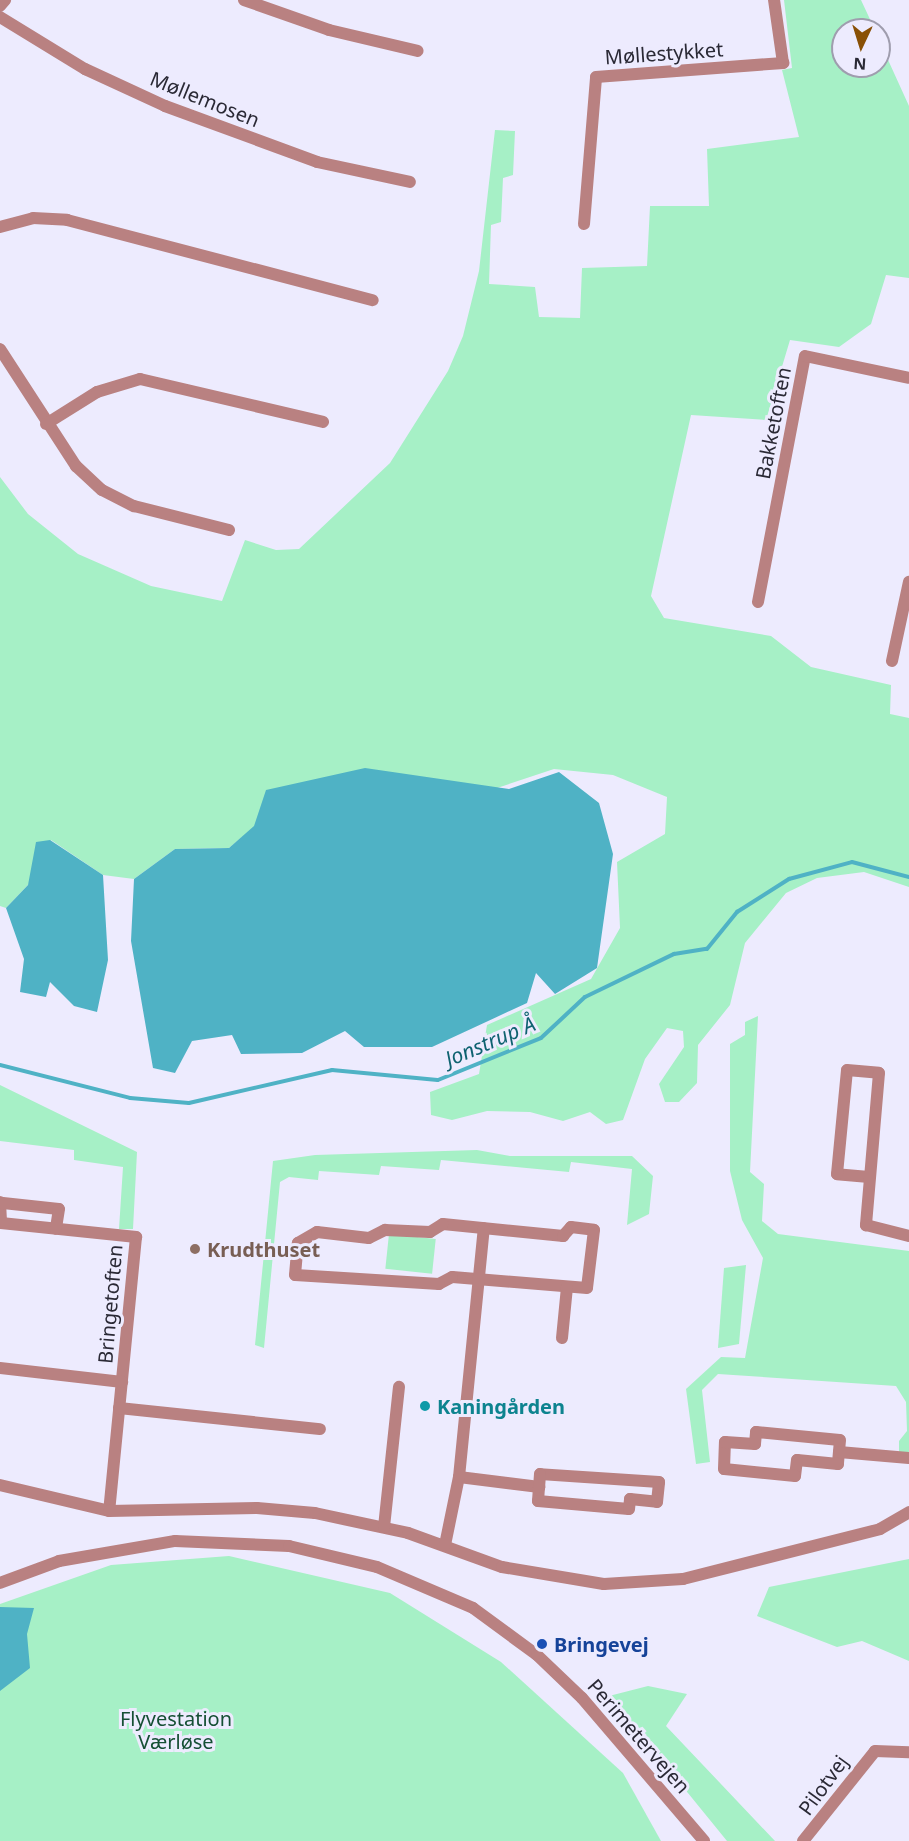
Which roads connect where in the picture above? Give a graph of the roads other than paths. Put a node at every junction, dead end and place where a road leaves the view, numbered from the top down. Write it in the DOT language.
graph roads {
  1 [pos="5,0"];
  2 [pos="244,0"];
  3 [pos="774,0"];
  4 [pos="0,6"];
  5 [pos="0,17"];
  6 [pos="418,51"];
  7 [pos="410,182"];
  8 [pos="584,224"];
  9 [pos="0,227"];
  10 [pos="373,300"];
  11 [pos="0,349"];
  12 [pos="909,378"];
  13 [pos="323,422"];
  14 [pos="46,424"];
  15 [pos="230,530"];
  16 [pos="909,582"];
  17 [pos="759,602"];
  18 [pos="892,661"];
  19 [pos="870,1177"];
  20 [pos="1,1203"];
  21 [pos="484,1228"];
  22 [pos="56,1229"];
  23 [pos="909,1236"];
  24 [pos="480,1280"];
  25 [pos="567,1287"];
  26 [pos="562,1338"];
  27 [pos="0,1368"];
  28 [pos="122,1382"];
  29 [pos="399,1387"];
  30 [pos="119,1408"];
  31 [pos="320,1429"];
  32 [pos="839,1452"];
  33 [pos="909,1458"];
  34 [pos="459,1477"];
  35 [pos="0,1485"];
  36 [pos="539,1487"];
  37 [pos="109,1511"];
  38 [pos="909,1512"];
  39 [pos="384,1527"];
  40 [pos="445,1545"];
  41 [pos="0,1583"];
  42 [pos="909,1752"];
  43 [pos="704,1841"];
  44 [pos="803,1841"];
  1 -- 4 [label="street"];
  2 -- 6 [label="street"];
  3 -- 8 [label="street, Møllestykket"];
  5 -- 7 [label="street, Møllemosen"];
  9 -- 10 [label="street"];
  11 -- 14 [label="street"];
  12 -- 17 [label="street, Bakketoften"];
  13 -- 14 [label="street"];
  14 -- 15 [label="street"];
  16 -- 18 [label="street"];
  19 -- 19 [label="street"];
  19 -- 23 [label="street"];
  20 -- 22 [label="street, Bringetoften"];
  20 -- 22 [label="street, Bringetoften"];
  21 -- 24 [label="street"];
  21 -- 24 [label="street"];
  21 -- 25 [label="street"];
  22 -- 28 [label="street, Bringetoften"];
  24 -- 25 [label="street"];
  24 -- 34 [label="street"];
  25 -- 26 [label="street"];
  27 -- 28 [label="street, Bringetoften"];
  28 -- 30 [label="street, Bringetoften"];
  29 -- 39 [label="street"];
  30 -- 31 [label="street"];
  30 -- 37 [label="street, Bringetoften"];
  32 -- 32 [label="street"];
  32 -- 33 [label="street"];
  34 -- 36 [label="street"];
  34 -- 40 [label="street"];
  35 -- 37 [label="street"];
  36 -- 36 [label="street"];
  37 -- 39 [label="street"];
  38 -- 40 [label="street"];
  39 -- 40 [label="street"];
  41 -- 43 [label="street, Perimetervejen"];
  42 -- 44 [label="street, Pilotvej"];
}
